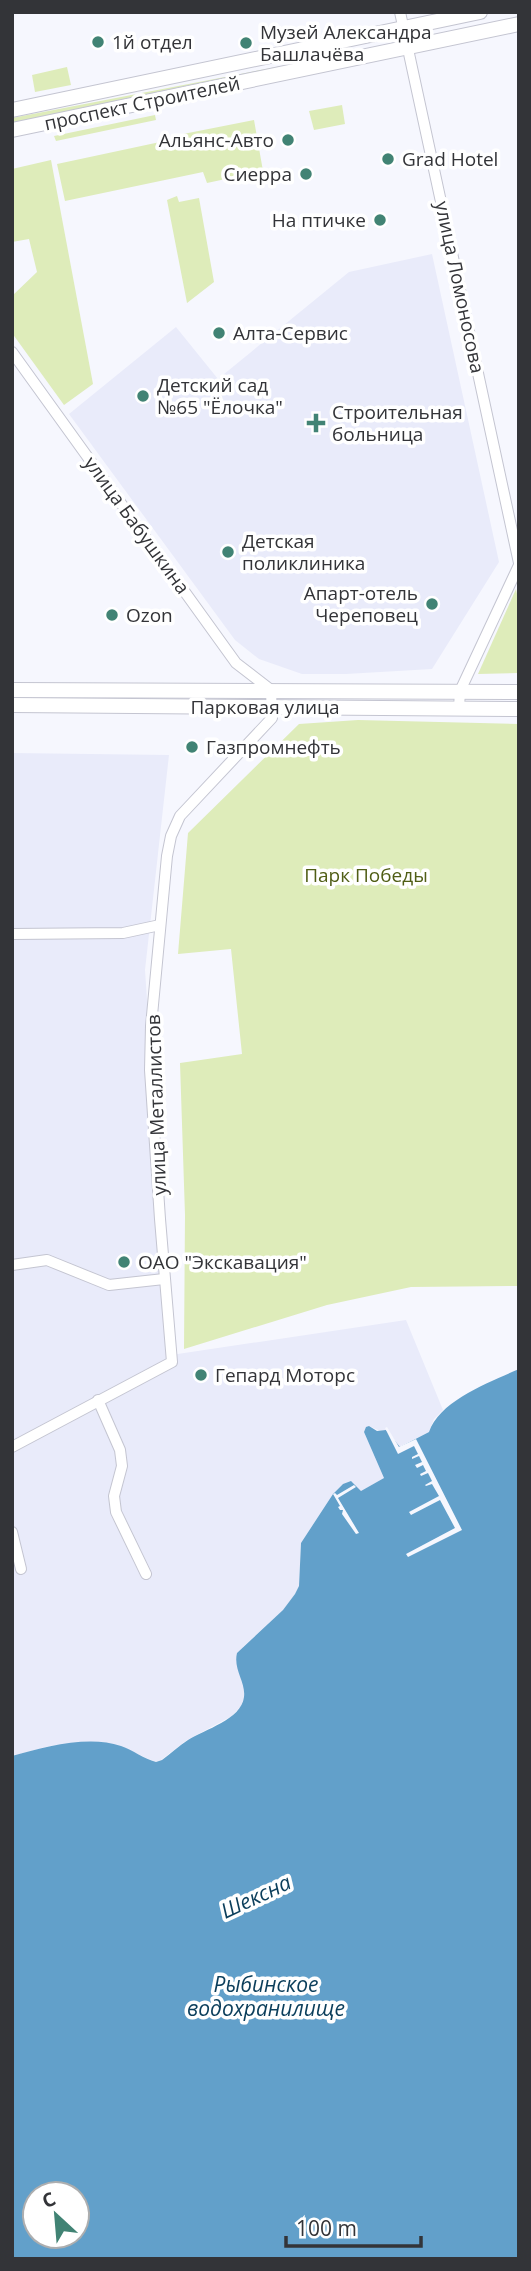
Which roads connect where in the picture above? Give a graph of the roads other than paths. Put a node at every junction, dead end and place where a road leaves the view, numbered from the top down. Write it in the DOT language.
graph roads {
  1 [pos="400,12"];
  2 [pos="480,12"];
  3 [pos="519,24"];
  4 [pos="403,28"];
  5 [pos="408,48"];
  6 [pos="12,110"];
  7 [pos="12,130"];
  8 [pos="12,352"];
  9 [pos="519,564"];
  10 [pos="12,690"];
  11 [pos="271,690"];
  12 [pos="460,691"];
  13 [pos="519,692"];
  14 [pos="12,705"];
  15 [pos="272,707"];
  16 [pos="459,708"];
  17 [pos="519,709"];
  18 [pos="160,925"];
  19 [pos="12,934"];
  20 [pos="12,1265"];
  21 [pos="164,1279"];
  22 [pos="98,1400"];
  23 [pos="12,1447"];
  24 [pos="12,1532"];
  25 [pos="22,1569"];
  26 [pos="146,1574"];
  1 -- 4 [label="street, улица Ломоносова"];
  2 -- 4 [label="main road, проспект Строителей"];
  3 -- 5 [label="main road, проспект Строителей"];
  4 -- 5 [label="street, улица Ломоносова"];
  4 -- 6 [label="main road, проспект Строителей"];
  5 -- 7 [label="main road, проспект Строителей"];
  5 -- 9 [label="street, улица Ломоносова"];
  8 -- 11 [label="street, улица Бабушкина"];
  9 -- 12 [label="street, улица Ломоносова"];
  10 -- 11 [label="main road, Парковая улица"];
  11 -- 12 [label="main road, Парковая улица"];
  11 -- 15 [label="street"];
  12 -- 13 [label="main road, Парковая улица"];
  12 -- 16 [label="street, улица Ломоносова"];
  14 -- 15 [label="main road, Парковая улица"];
  15 -- 16 [label="main road, Парковая улица"];
  15 -- 18 [label="street, улица Металлистов"];
  16 -- 17 [label="main road, Парковая улица"];
  18 -- 19 [label="street"];
  18 -- 21 [label="street, улица Металлистов"];
  20 -- 21 [label="street"];
  21 -- 22 [label="street, улица Металлистов"];
  22 -- 23 [label="street, улица Металлистов"];
  22 -- 26 [label="street"];
  24 -- 25 [label="street"];
}
